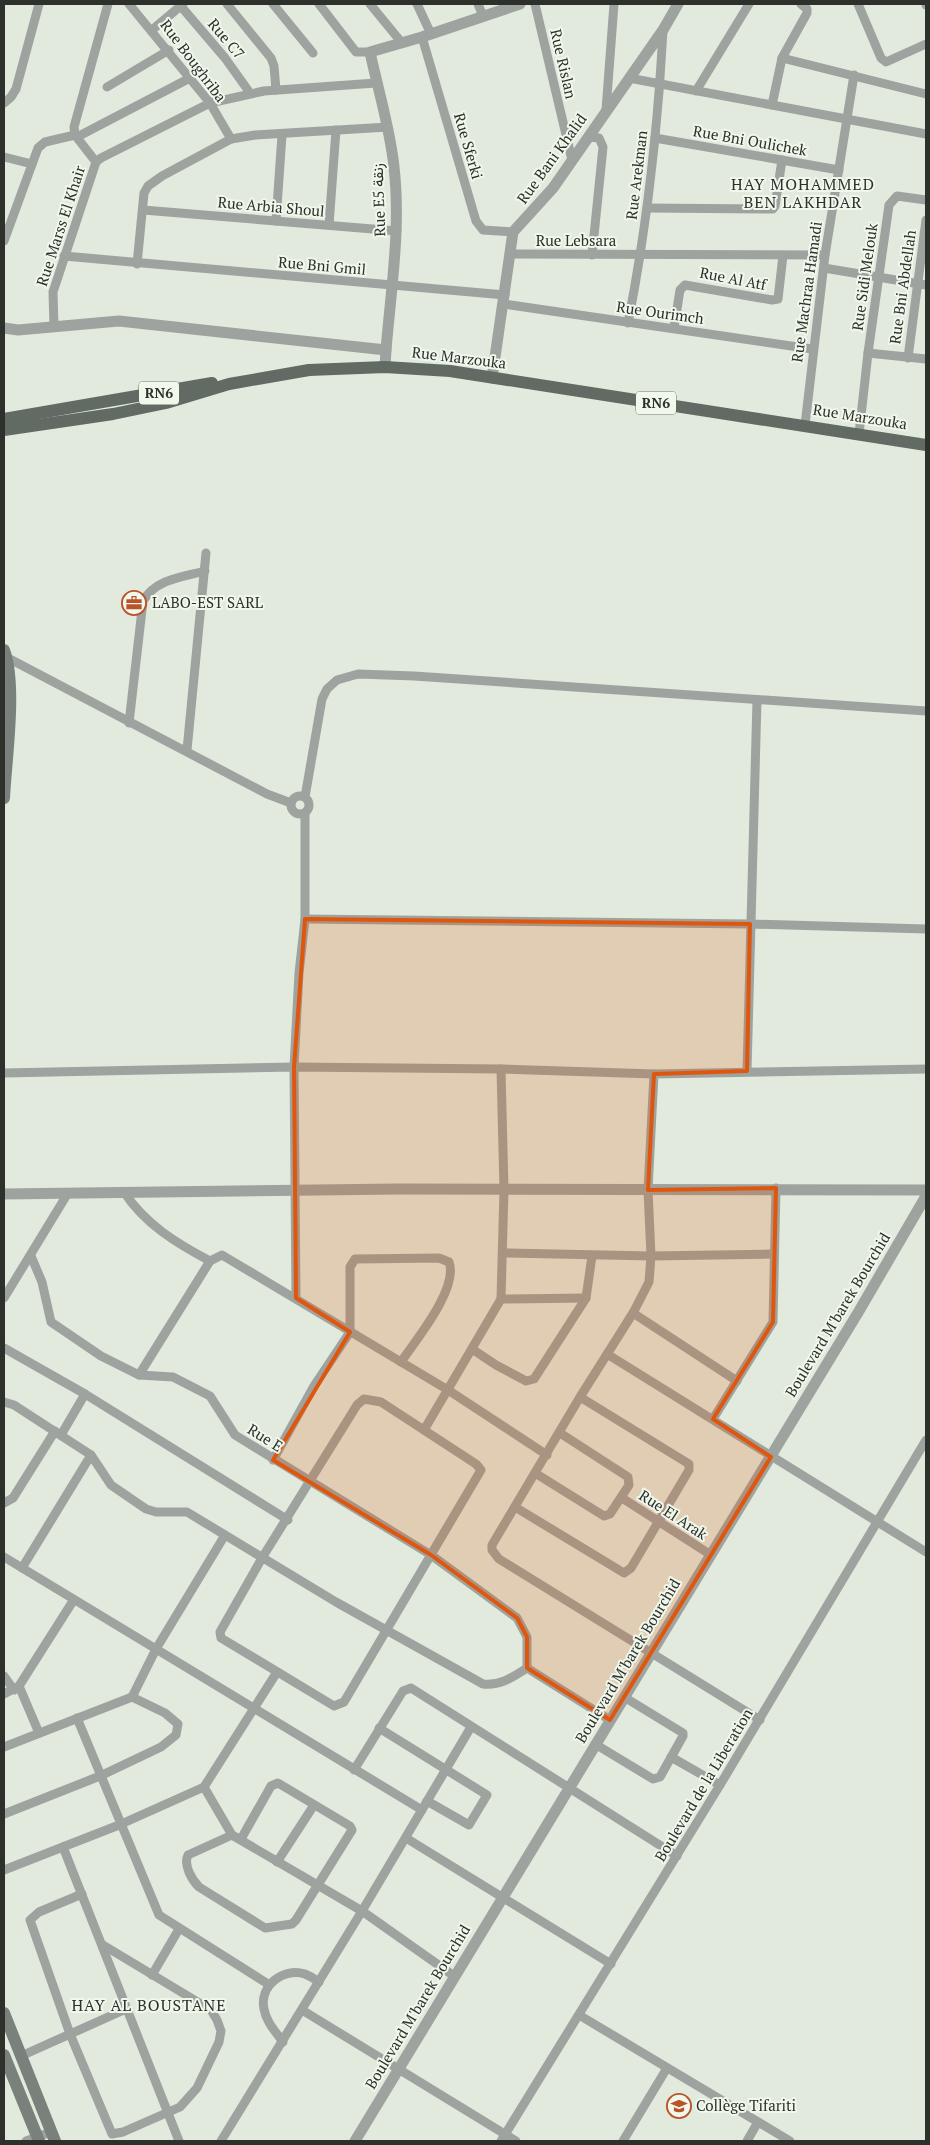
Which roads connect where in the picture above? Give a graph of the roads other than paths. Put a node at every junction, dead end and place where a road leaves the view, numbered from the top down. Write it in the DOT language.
graph roads {
  1 [pos="39,4"];
  2 [pos="108,4"];
  3 [pos="129,4"];
  4 [pos="181,4"];
  5 [pos="227,4"];
  6 [pos="273,4"];
  7 [pos="319,4"];
  8 [pos="370,4"];
  9 [pos="417,4"];
  10 [pos="478,4"];
  11 [pos="520,4"];
  12 [pos="535,4"];
  13 [pos="614,4"];
  14 [pos="678,4"];
  15 [pos="749,4"];
  16 [pos="801,4"];
  17 [pos="858,4"];
  18 [pos="483,16"];
  19 [pos="152,30"];
  20 [pos="664,30"];
  21 [pos="426,35"];
  22 [pos="402,43"];
  23 [pos="926,44"];
  24 [pos="169,50"];
  25 [pos="313,53"];
  26 [pos="365,53"];
  27 [pos="782,58"];
  28 [pos="854,75"];
  29 [pos="190,78"];
  30 [pos="629,78"];
  31 [pos="376,83"];
  32 [pos="661,84"];
  33 [pos="107,87"];
  34 [pos="276,90"];
  35 [pos="696,91"];
  36 [pos="250,93"];
  37 [pos="926,94"];
  38 [pos="4,103"];
  39 [pos="210,103"];
  40 [pos="772,105"];
  41 [pos="606,110"];
  42 [pos="848,120"];
  43 [pos="388,127"];
  44 [pos="336,130"];
  45 [pos="926,134"];
  46 [pos="282,135"];
  47 [pos="76,136"];
  48 [pos="588,137"];
  49 [pos="655,138"];
  50 [pos="231,139"];
  51 [pos="4,156"];
  52 [pos="572,160"];
  53 [pos="782,160"];
  54 [pos="96,162"];
  55 [pos="32,164"];
  56 [pos="839,170"];
  57 [pos="926,200"];
  58 [pos="647,208"];
  59 [pos="143,210"];
  60 [pos="926,220"];
  61 [pos="276,221"];
  62 [pos="330,225"];
  63 [pos="397,231"];
  64 [pos="513,232"];
  65 [pos="4,241"];
  66 [pos="510,254"];
  67 [pos="592,255"];
  68 [pos="642,255"];
  69 [pos="783,255"];
  70 [pos="64,256"];
  71 [pos="825,256"];
  72 [pos="138,264"];
  73 [pos="824,268"];
  74 [pos="880,277"];
  75 [pos="922,284"];
  76 [pos="392,286"];
  77 [pos="504,299"];
  78 [pos="628,323"];
  79 [pos="54,326"];
  80 [pos="4,328"];
  81 [pos="674,328"];
  82 [pos="386,350"];
  83 [pos="812,350"];
  84 [pos="868,353"];
  85 [pos="908,358"];
  86 [pos="926,358"];
  87 [pos="385,367"];
  88 [pos="492,378"];
  89 [pos="229,384"];
  90 [pos="4,418"];
  91 [pos="805,425"];
  92 [pos="4,430"];
  93 [pos="859,434"];
  94 [pos="926,445"];
  95 [pos="206,553"];
  96 [pos="205,571"];
  97 [pos="5,653"];
  98 [pos="7,690"];
  99 [pos="757,700"];
  100 [pos="926,711"];
  101 [pos="129,723"];
  102 [pos="5,744"];
  103 [pos="187,750"];
  104 [pos="305,797"];
  105 [pos="4,798"];
  106 [pos="291,803"];
  107 [pos="305,813"];
  108 [pos="305,919"];
  109 [pos="750,924"];
  110 [pos="926,929"];
  111 [pos="294,1067"];
  112 [pos="501,1069"];
  113 [pos="926,1069"];
  114 [pos="747,1071"];
  115 [pos="4,1073"];
  116 [pos="654,1074"];
  117 [pos="776,1188"];
  118 [pos="504,1190"];
  119 [pos="648,1190"];
  120 [pos="926,1190"];
  121 [pos="296,1191"];
  122 [pos="124,1192"];
  123 [pos="68,1193"];
  124 [pos="4,1194"];
  125 [pos="926,1196"];
  126 [pos="504,1253"];
  127 [pos="774,1254"];
  128 [pos="31,1256"];
  129 [pos="592,1256"];
  130 [pos="651,1256"];
  131 [pos="210,1261"];
  132 [pos="4,1298"];
  133 [pos="296,1298"];
  134 [pos="586,1298"];
  135 [pos="501,1299"];
  136 [pos="633,1313"];
  137 [pos="350,1332"];
  138 [pos="4,1348"];
  139 [pos="472,1349"];
  140 [pos="607,1354"];
  141 [pos="401,1362"];
  142 [pos="139,1375"];
  143 [pos="737,1381"];
  144 [pos="448,1390"];
  145 [pos="85,1394"];
  146 [pos="580,1396"];
  147 [pos="4,1402"];
  148 [pos="713,1419"];
  149 [pos="424,1430"];
  150 [pos="58,1433"];
  151 [pos="560,1433"];
  152 [pos="926,1440"];
  153 [pos="91,1455"];
  154 [pos="547,1455"];
  155 [pos="771,1457"];
  156 [pos="273,1460"];
  157 [pos="535,1473"];
  158 [pos="310,1481"];
  159 [pos="622,1498"];
  160 [pos="4,1503"];
  161 [pos="515,1507"];
  162 [pos="288,1520"];
  163 [pos="878,1521"];
  164 [pos="660,1522"];
  165 [pos="225,1535"];
  166 [pos="926,1552"];
  167 [pos="430,1555"];
  168 [pos="710,1555"];
  169 [pos="262,1558"];
  170 [pos="5,1561"];
  171 [pos="22,1568"];
  172 [pos="73,1601"];
  173 [pos="386,1631"];
  174 [pos="156,1650"];
  175 [pos="651,1654"];
  176 [pos="526,1668"];
  177 [pos="277,1672"];
  178 [pos="4,1676"];
  179 [pos="17,1688"];
  180 [pos="4,1694"];
  181 [pos="132,1697"];
  182 [pos="624,1697"];
  183 [pos="254,1709"];
  184 [pos="77,1718"];
  185 [pos="610,1720"];
  186 [pos="760,1720"];
  187 [pos="471,1727"];
  188 [pos="379,1728"];
  189 [pos="39,1733"];
  190 [pos="595,1744"];
  191 [pos="4,1747"];
  192 [pos="671,1756"];
  193 [pos="446,1769"];
  194 [pos="354,1770"];
  195 [pos="100,1776"];
  196 [pos="720,1785"];
  197 [pos="204,1786"];
  198 [pos="569,1788"];
  199 [pos="427,1801"];
  200 [pos="314,1805"];
  201 [pos="422,1810"];
  202 [pos="4,1814"];
  203 [pos="120,1824"];
  204 [pos="237,1837"];
  205 [pos="406,1838"];
  206 [pos="63,1847"];
  207 [pos="677,1856"];
  208 [pos="277,1862"];
  209 [pos="4,1870"];
  210 [pos="318,1885"];
  211 [pos="82,1894"];
  212 [pos="501,1898"];
  213 [pos="362,1912"];
  214 [pos="179,1929"];
  215 [pos="103,1945"];
  216 [pos="611,1964"];
  217 [pos="152,1975"];
  218 [pos="454,1976"];
  219 [pos="319,1982"];
  220 [pos="268,1984"];
  221 [pos="126,2009"];
  222 [pos="302,2010"];
  223 [pos="4,2013"];
  224 [pos="579,2015"];
  225 [pos="70,2034"];
  226 [pos="283,2042"];
  227 [pos="4,2055"];
  228 [pos="21,2056"];
  229 [pos="399,2068"];
  230 [pos="667,2068"];
  231 [pos="167,2112"];
  232 [pos="758,2122"];
  233 [pos="53,2136"];
  234 [pos="503,2138"];
  235 [pos="34,2140"];
  236 [pos="179,2141"];
  237 [pos="221,2141"];
  238 [pos="355,2141"];
  239 [pos="516,2141"];
  240 [pos="623,2141"];
  241 [pos="747,2141"];
  242 [pos="790,2141"];
  1 -- 38 [label="street"];
  2 -- 47 [label="street"];
  3 -- 19 [label="street, Rue Boughriba"];
  4 -- 19 [label="street"];
  4 -- 36 [label="street, Rue C7"];
  5 -- 34 [label="street"];
  6 -- 25 [label="street"];
  7 -- 26 [label="street"];
  8 -- 22 [label="street"];
  9 -- 21 [label="street, Rue Sferki"];
  10 -- 18 [label="street"];
  11 -- 18 [label="street"];
  12 -- 52 [label="street, Rue Rislan"];
  13 -- 41 [label="street"];
  14 -- 20 [label="street, Rue Bani Khalid"];
  15 -- 35 [label="street"];
  16 -- 27 [label="street"];
  17 -- 23 [label="street"];
  18 -- 21 [label="street"];
  19 -- 24 [label="street, Rue Boughriba"];
  20 -- 30 [label="street, Rue Bani Khalid"];
  20 -- 32 [label="street, Rue Arekman"];
  21 -- 22 [label="street"];
  21 -- 64 [label="street, Rue Sferki"];
  22 -- 26 [label="street"];
  24 -- 29 [label="street, Rue Boughriba"];
  24 -- 33 [label="street"];
  26 -- 31 [label="street, Rue E5 زنقة"];
  27 -- 28 [label="street"];
  27 -- 40 [label="street"];
  28 -- 37 [label="street"];
  28 -- 42 [label="street, Rue Machraa Hamadi"];
  29 -- 39 [label="street, Rue Boughriba"];
  29 -- 47 [label="street"];
  30 -- 32 [label="street"];
  30 -- 41 [label="street, Rue Bani Khalid"];
  31 -- 34 [label="street, Rue Marss El Khair"];
  31 -- 43 [label="street, Rue E5 زنقة"];
  32 -- 35 [label="street"];
  32 -- 49 [label="street, Rue Arekman"];
  34 -- 36 [label="street, Rue Marss El Khair"];
  35 -- 40 [label="street"];
  36 -- 39 [label="street, Rue Marss El Khair"];
  39 -- 50 [label="street, Rue Boughriba"];
  39 -- 54 [label="street, Rue Marss El Khair"];
  40 -- 42 [label="street"];
  41 -- 48 [label="street, Rue Bani Khalid"];
  42 -- 45 [label="street"];
  42 -- 56 [label="street, Rue Machraa Hamadi"];
  43 -- 44 [label="street"];
  43 -- 63 [label="street, Rue E5 زنقة"];
  44 -- 46 [label="street"];
  44 -- 62 [label="street"];
  46 -- 50 [label="street"];
  46 -- 61 [label="street"];
  47 -- 54 [label="street"];
  47 -- 55 [label="street"];
  48 -- 52 [label="street, Rue Bani Khalid"];
  48 -- 67 [label="street"];
  49 -- 53 [label="street, Rue Bni Oulichek"];
  49 -- 58 [label="street, Rue Arekman"];
  50 -- 59 [label="street"];
  51 -- 55 [label="street"];
  52 -- 64 [label="street, Rue Bani Khalid"];
  53 -- 56 [label="street, Rue Bni Oulichek"];
  53 -- 58 [label="street"];
  54 -- 70 [label="street, Rue Marss El Khair"];
  55 -- 65 [label="street"];
  56 -- 71 [label="street, Rue Machraa Hamadi"];
  57 -- 74 [label="street, Rue Sidi Melouk"];
  58 -- 68 [label="street, Rue Arekman"];
  59 -- 61 [label="street, Rue Arbia Shoul"];
  59 -- 72 [label="street"];
  60 -- 75 [label="street, Rue Bni Abdellah"];
  61 -- 62 [label="street, Rue Arbia Shoul"];
  62 -- 63 [label="street, Rue Arbia Shoul"];
  63 -- 76 [label="street, Rue E5 زنقة"];
  64 -- 66 [label="street"];
  66 -- 67 [label="street, Rue Lebsara"];
  66 -- 77 [label="street"];
  67 -- 68 [label="street, Rue Lebsara"];
  68 -- 69 [label="street, Rue Lebsara"];
  68 -- 78 [label="street, Rue Arekman"];
  69 -- 71 [label="street, Rue Lebsara"];
  69 -- 81 [label="street, Rue Al Atf"];
  70 -- 72 [label="street, Rue Bni Gmil"];
  70 -- 79 [label="street, Rue Marss El Khair"];
  71 -- 73 [label="street, Rue Machraa Hamadi"];
  72 -- 76 [label="street, Rue Bni Gmil"];
  73 -- 74 [label="street"];
  73 -- 83 [label="street, Rue Machraa Hamadi"];
  74 -- 75 [label="street"];
  74 -- 84 [label="street, Rue Sidi Melouk"];
  75 -- 85 [label="street, Rue Bni Abdellah"];
  76 -- 77 [label="street, Rue Bni Gmil"];
  76 -- 82 [label="street, Rue E5 زنقة"];
  77 -- 78 [label="street, Rue Ourimch"];
  77 -- 88 [label="street"];
  78 -- 81 [label="street, Rue Ourimch"];
  79 -- 80 [label="street"];
  79 -- 82 [label="street"];
  81 -- 83 [label="street, Rue Ourimch"];
  82 -- 87 [label="street"];
  83 -- 91 [label="street, Rue Machraa Hamadi"];
  84 -- 85 [label="street"];
  84 -- 93 [label="street, Rue Sidi Melouk"];
  85 -- 86 [label="street"];
  87 -- 88 [label="main road, Rue Marzouka / RN6"];
  87 -- 89 [label="main road, RN6"];
  88 -- 91 [label="main road, Rue Marzouka / RN6"];
  89 -- 90 [label="main road, RN6"];
  89 -- 92 [label="main road, RN6"];
  91 -- 93 [label="main road, Rue Marzouka / RN6"];
  93 -- 94 [label="main road, Rue Marzouka / RN6"];
  95 -- 96 [label="street"];
  96 -- 101 [label="street"];
  96 -- 103 [label="street"];
  97 -- 98 [label="main road"];
  97 -- 101 [label="street"];
  98 -- 102 [label="main road"];
  99 -- 100 [label="street"];
  99 -- 104 [label="street"];
  99 -- 109 [label="street"];
  101 -- 103 [label="street"];
  102 -- 105 [label="main road"];
  103 -- 106 [label="street"];
  104 -- 106 [label="street"];
  104 -- 107 [label="street"];
  106 -- 107 [label="street"];
  107 -- 108 [label="street"];
  108 -- 109 [label="street"];
  108 -- 111 [label="street"];
  109 -- 110 [label="street"];
  109 -- 114 [label="street"];
  111 -- 112 [label="street"];
  111 -- 115 [label="street"];
  111 -- 121 [label="street"];
  112 -- 116 [label="street"];
  112 -- 118 [label="street"];
  113 -- 114 [label="street"];
  114 -- 116 [label="street"];
  116 -- 119 [label="street"];
  117 -- 119 [label="street"];
  117 -- 120 [label="street"];
  117 -- 127 [label="street"];
  118 -- 119 [label="street"];
  118 -- 121 [label="street"];
  118 -- 126 [label="street"];
  119 -- 130 [label="street"];
  121 -- 122 [label="street"];
  121 -- 133 [label="street"];
  122 -- 123 [label="street"];
  122 -- 131 [label="street"];
  123 -- 124 [label="street"];
  123 -- 128 [label="street"];
  125 -- 155 [label="street, Boulevard M'barek Bourchid"];
  126 -- 129 [label="street"];
  126 -- 135 [label="street"];
  127 -- 130 [label="street"];
  127 -- 143 [label="street"];
  128 -- 132 [label="street"];
  128 -- 142 [label="street, Rue E"];
  129 -- 130 [label="street"];
  129 -- 134 [label="street"];
  130 -- 136 [label="street"];
  131 -- 133 [label="street"];
  131 -- 142 [label="street"];
  133 -- 137 [label="street"];
  134 -- 135 [label="street"];
  134 -- 139 [label="street"];
  135 -- 139 [label="street"];
  136 -- 140 [label="street"];
  136 -- 143 [label="street"];
  137 -- 141 [label="street"];
  137 -- 141 [label="street"];
  137 -- 156 [label="street"];
  138 -- 145 [label="street"];
  139 -- 144 [label="street"];
  140 -- 146 [label="street"];
  140 -- 148 [label="street"];
  141 -- 144 [label="street"];
  142 -- 156 [label="street, Rue E"];
  143 -- 148 [label="street"];
  144 -- 149 [label="street"];
  144 -- 154 [label="street"];
  145 -- 150 [label="street"];
  145 -- 162 [label="street"];
  146 -- 151 [label="street"];
  146 -- 164 [label="street"];
  147 -- 150 [label="street"];
  148 -- 155 [label="street"];
  149 -- 158 [label="street"];
  149 -- 167 [label="street"];
  150 -- 153 [label="street"];
  150 -- 160 [label="street"];
  151 -- 154 [label="street"];
  151 -- 159 [label="street"];
  152 -- 163 [label="street, Boulevard de la Liberation"];
  153 -- 165 [label="street"];
  153 -- 171 [label="street"];
  154 -- 157 [label="street"];
  155 -- 163 [label="street"];
  155 -- 168 [label="street, Boulevard M'barek Bourchid"];
  156 -- 158 [label="street, Rue E"];
  157 -- 159 [label="street"];
  157 -- 161 [label="street"];
  158 -- 162 [label="street"];
  158 -- 167 [label="street, Rue E"];
  159 -- 164 [label="street, Rue El Arak"];
  161 -- 164 [label="street"];
  161 -- 175 [label="street"];
  162 -- 169 [label="street"];
  163 -- 166 [label="street"];
  163 -- 186 [label="street, Boulevard de la Liberation"];
  164 -- 168 [label="street, Rue El Arak"];
  165 -- 169 [label="street"];
  165 -- 174 [label="street"];
  167 -- 173 [label="street"];
  167 -- 176 [label="street, Rue E"];
  168 -- 175 [label="street, Boulevard M'barek Bourchid"];
  169 -- 173 [label="street"];
  169 -- 177 [label="street"];
  170 -- 171 [label="street"];
  171 -- 172 [label="street"];
  172 -- 174 [label="street"];
  172 -- 179 [label="street"];
  173 -- 176 [label="street"];
  173 -- 177 [label="street"];
  174 -- 181 [label="street"];
  174 -- 183 [label="street"];
  175 -- 182 [label="street, Boulevard M'barek Bourchid"];
  175 -- 186 [label="street"];
  176 -- 185 [label="street"];
  177 -- 183 [label="street"];
  178 -- 179 [label="street"];
  179 -- 180 [label="street"];
  179 -- 189 [label="street"];
  181 -- 184 [label="street"];
  181 -- 195 [label="street"];
  182 -- 185 [label="street, Boulevard M'barek Bourchid"];
  182 -- 192 [label="street"];
  183 -- 194 [label="street"];
  183 -- 197 [label="street"];
  184 -- 189 [label="street"];
  184 -- 195 [label="street"];
  185 -- 190 [label="street, Boulevard M'barek Bourchid"];
  186 -- 196 [label="street, Boulevard de la Liberation"];
  187 -- 188 [label="street"];
  187 -- 193 [label="street"];
  187 -- 198 [label="street"];
  188 -- 193 [label="street"];
  188 -- 194 [label="street"];
  189 -- 191 [label="street"];
  190 -- 192 [label="street"];
  190 -- 198 [label="street, Boulevard M'barek Bourchid"];
  192 -- 196 [label="street"];
  193 -- 199 [label="street"];
  193 -- 199 [label="street"];
  194 -- 201 [label="street"];
  195 -- 202 [label="street"];
  195 -- 203 [label="street"];
  196 -- 207 [label="street, Boulevard de la Liberation"];
  197 -- 203 [label="street"];
  197 -- 204 [label="street"];
  198 -- 207 [label="street"];
  198 -- 212 [label="street, Boulevard M'barek Bourchid"];
  199 -- 201 [label="street"];
  200 -- 204 [label="street"];
  200 -- 208 [label="street"];
  200 -- 210 [label="street"];
  201 -- 205 [label="street"];
  203 -- 206 [label="street"];
  203 -- 214 [label="street"];
  204 -- 208 [label="street"];
  204 -- 210 [label="street"];
  205 -- 212 [label="street"];
  205 -- 213 [label="street"];
  206 -- 209 [label="street"];
  206 -- 211 [label="street"];
  207 -- 216 [label="street, Boulevard de la Liberation"];
  208 -- 210 [label="street"];
  210 -- 213 [label="street"];
  211 -- 215 [label="street"];
  211 -- 225 [label="street"];
  212 -- 216 [label="street"];
  212 -- 218 [label="street, Boulevard M'barek Bourchid"];
  213 -- 218 [label="street"];
  213 -- 219 [label="street"];
  214 -- 217 [label="street"];
  214 -- 220 [label="street"];
  215 -- 217 [label="street"];
  215 -- 221 [label="street"];
  216 -- 224 [label="street, Boulevard de la Liberation"];
  217 -- 231 [label="street"];
  218 -- 229 [label="street, Boulevard M'barek Bourchid"];
  219 -- 220 [label="street"];
  219 -- 222 [label="street"];
  220 -- 226 [label="street"];
  221 -- 225 [label="street"];
  221 -- 231 [label="street"];
  222 -- 226 [label="street"];
  222 -- 229 [label="street"];
  223 -- 228 [label="main road"];
  224 -- 230 [label="street"];
  224 -- 234 [label="street, Boulevard de la Liberation"];
  225 -- 228 [label="street"];
  225 -- 231 [label="street"];
  226 -- 237 [label="street"];
  227 -- 235 [label="main road"];
  228 -- 233 [label="main road"];
  229 -- 234 [label="street"];
  229 -- 238 [label="street, Boulevard M'barek Bourchid"];
  230 -- 232 [label="street"];
  230 -- 240 [label="street"];
  231 -- 236 [label="street"];
  232 -- 241 [label="street"];
  232 -- 242 [label="street"];
  233 -- 235 [label="street"];
  234 -- 239 [label="street"];
}
